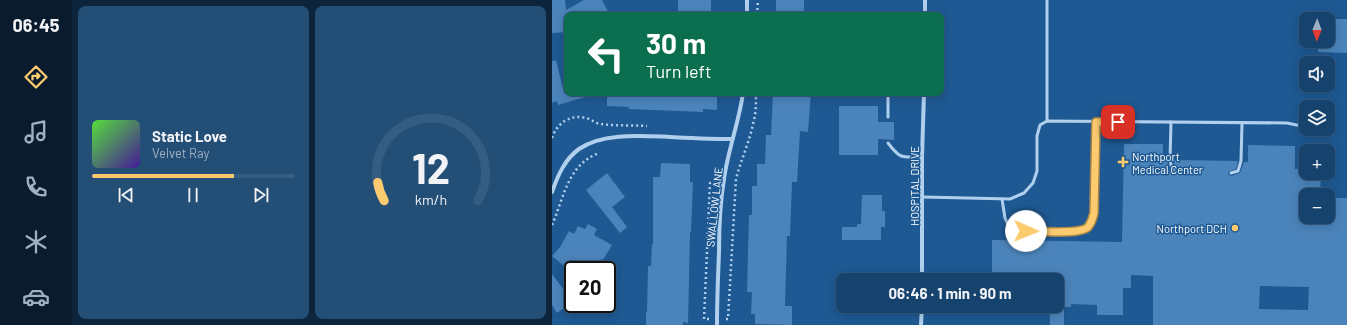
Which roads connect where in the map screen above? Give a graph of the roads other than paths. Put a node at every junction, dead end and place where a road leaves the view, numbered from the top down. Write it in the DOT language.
graph roads {
  1 [pos="747,0"];
  2 [pos="925,0"];
  3 [pos="1047,0"];
  4 [pos="747,12"];
  5 [pos="925,12"];
  6 [pos="743,96"];
  7 [pos="888,96"];
  8 [pos="924,96"];
  9 [pos="888,117"];
  10 [pos="1047,121"];
  11 [pos="1096,122"];
  12 [pos="1171,122"];
  13 [pos="1242,123"];
  14 [pos="1299,126"];
  15 [pos="732,139"];
  16 [pos="888,143"];
  17 [pos="922,157"];
  18 [pos="1184,172"];
  19 [pos="1231,173"];
  20 [pos="552,192"];
  21 [pos="923,197"];
  22 [pos="1002,199"];
  23 [pos="922,273"];
  24 [pos="922,313"];
  25 [pos="717,325"];
  26 [pos="921,325"];
  1 -- 4 [label="street"];
  2 -- 5 [label="street"];
  3 -- 10 [label="lane"];
  6 -- 15 [label="street, SWALLOW LANE"];
  7 -- 9 [label="lane"];
  8 -- 17 [label="street, HOSPITAL DRIVE"];
  10 -- 11 [label="lane"];
  10 -- 22 [label="lane"];
  11 -- 12 [label="lane"];
  11 -- 22 [label="lane"];
  12 -- 13 [label="lane"];
  12 -- 18 [label="lane"];
  13 -- 14 [label="lane"];
  13 -- 19 [label="lane"];
  15 -- 20 [label="street"];
  15 -- 25 [label="street, SWALLOW LANE"];
  16 -- 17 [label="lane"];
  17 -- 21 [label="street, HOSPITAL DRIVE"];
  21 -- 22 [label="lane"];
  21 -- 23 [label="street, HOSPITAL DRIVE"];
  24 -- 26 [label="street"];
}
